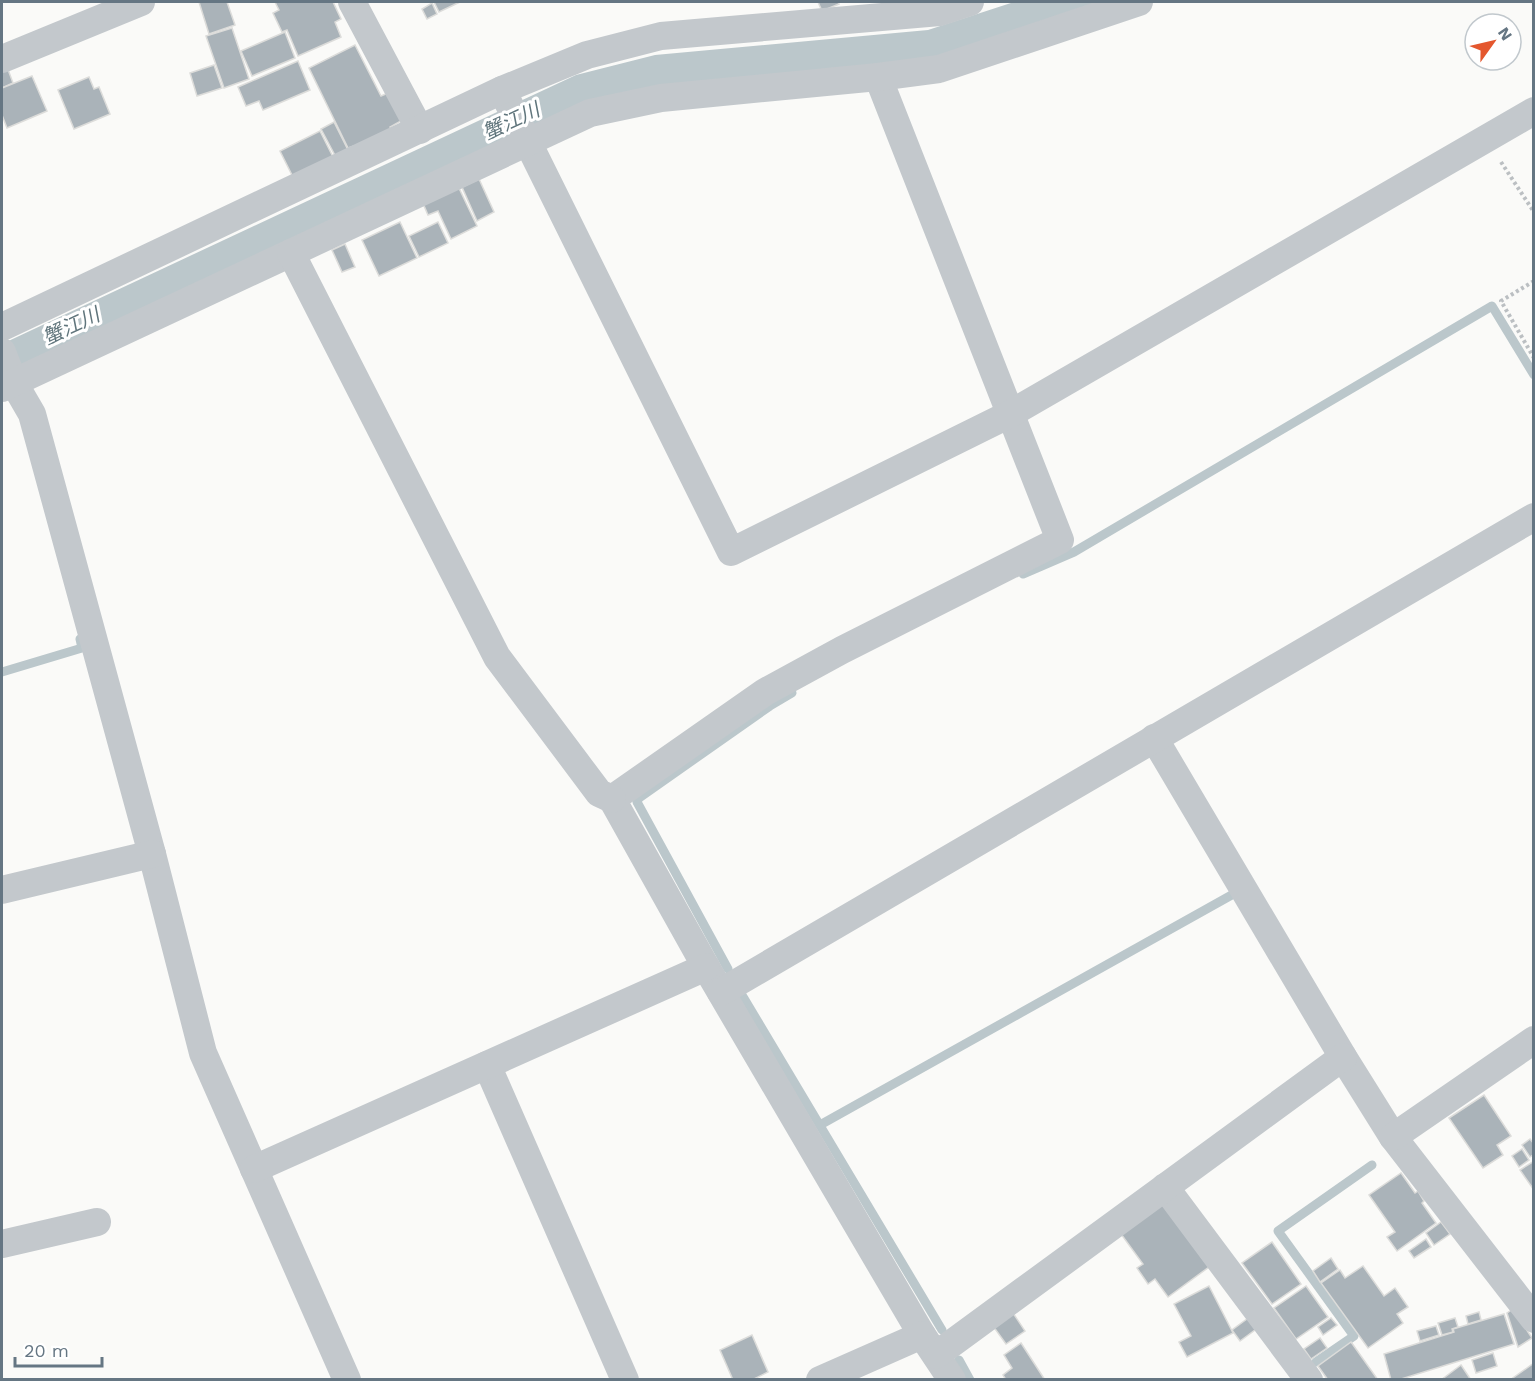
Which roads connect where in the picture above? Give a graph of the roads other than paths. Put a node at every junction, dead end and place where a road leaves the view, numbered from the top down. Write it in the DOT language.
graph roads {
  1 [pos="141,2"];
  2 [pos="352,2"];
  3 [pos="970,2"];
  4 [pos="1139,2"];
  5 [pos="89,11"];
  6 [pos="798,13"];
  7 [pos="2,58"];
  8 [pos="878,77"];
  9 [pos="504,93"];
  10 [pos="1533,111"];
  11 [pos="420,130"];
  12 [pos="526,139"];
  13 [pos="291,253"];
  14 [pos="2,327"];
  15 [pos="2,352"];
  16 [pos="8,386"];
  17 [pos="1010,414"];
  18 [pos="1533,517"];
  19 [pos="1154,738"];
  20 [pos="612,799"];
  21 [pos="152,854"];
  22 [pos="2,890"];
  23 [pos="706,967"];
  24 [pos="721,992"];
  25 [pos="1533,1040"];
  26 [pos="1343,1057"];
  27 [pos="487,1065"];
  28 [pos="1394,1137"];
  29 [pos="254,1169"];
  30 [pos="1165,1187"];
  31 [pos="97,1222"];
  32 [pos="2,1244"];
  33 [pos="1533,1319"];
  34 [pos="929,1345"];
  35 [pos="347,1380"];
  36 [pos="625,1380"];
  37 [pos="820,1380"];
  38 [pos="952,1380"];
  39 [pos="1309,1380"];
  1 -- 5 [label="street"];
  2 -- 11 [label="street"];
  3 -- 6 [label="street"];
  4 -- 8 [label="street"];
  5 -- 7 [label="street"];
  6 -- 9 [label="street"];
  8 -- 12 [label="street"];
  8 -- 17 [label="street"];
  9 -- 11 [label="street"];
  9 -- 12 [label="street"];
  10 -- 17 [label="street"];
  11 -- 14 [label="street"];
  12 -- 13 [label="street"];
  12 -- 17 [label="street"];
  13 -- 16 [label="street"];
  13 -- 20 [label="street"];
  15 -- 16 [label="street"];
  16 -- 21 [label="street"];
  17 -- 20 [label="street"];
  18 -- 19 [label="street"];
  19 -- 24 [label="street"];
  19 -- 26 [label="street"];
  20 -- 23 [label="street"];
  21 -- 22 [label="street"];
  21 -- 29 [label="street"];
  23 -- 24 [label="street"];
  23 -- 27 [label="street"];
  24 -- 34 [label="street"];
  25 -- 28 [label="street"];
  26 -- 28 [label="street"];
  26 -- 30 [label="street"];
  27 -- 29 [label="street"];
  27 -- 36 [label="street"];
  28 -- 33 [label="street"];
  29 -- 35 [label="street"];
  30 -- 34 [label="street"];
  30 -- 39 [label="street"];
  31 -- 32 [label="street"];
  34 -- 37 [label="street"];
  34 -- 38 [label="street"];
}
